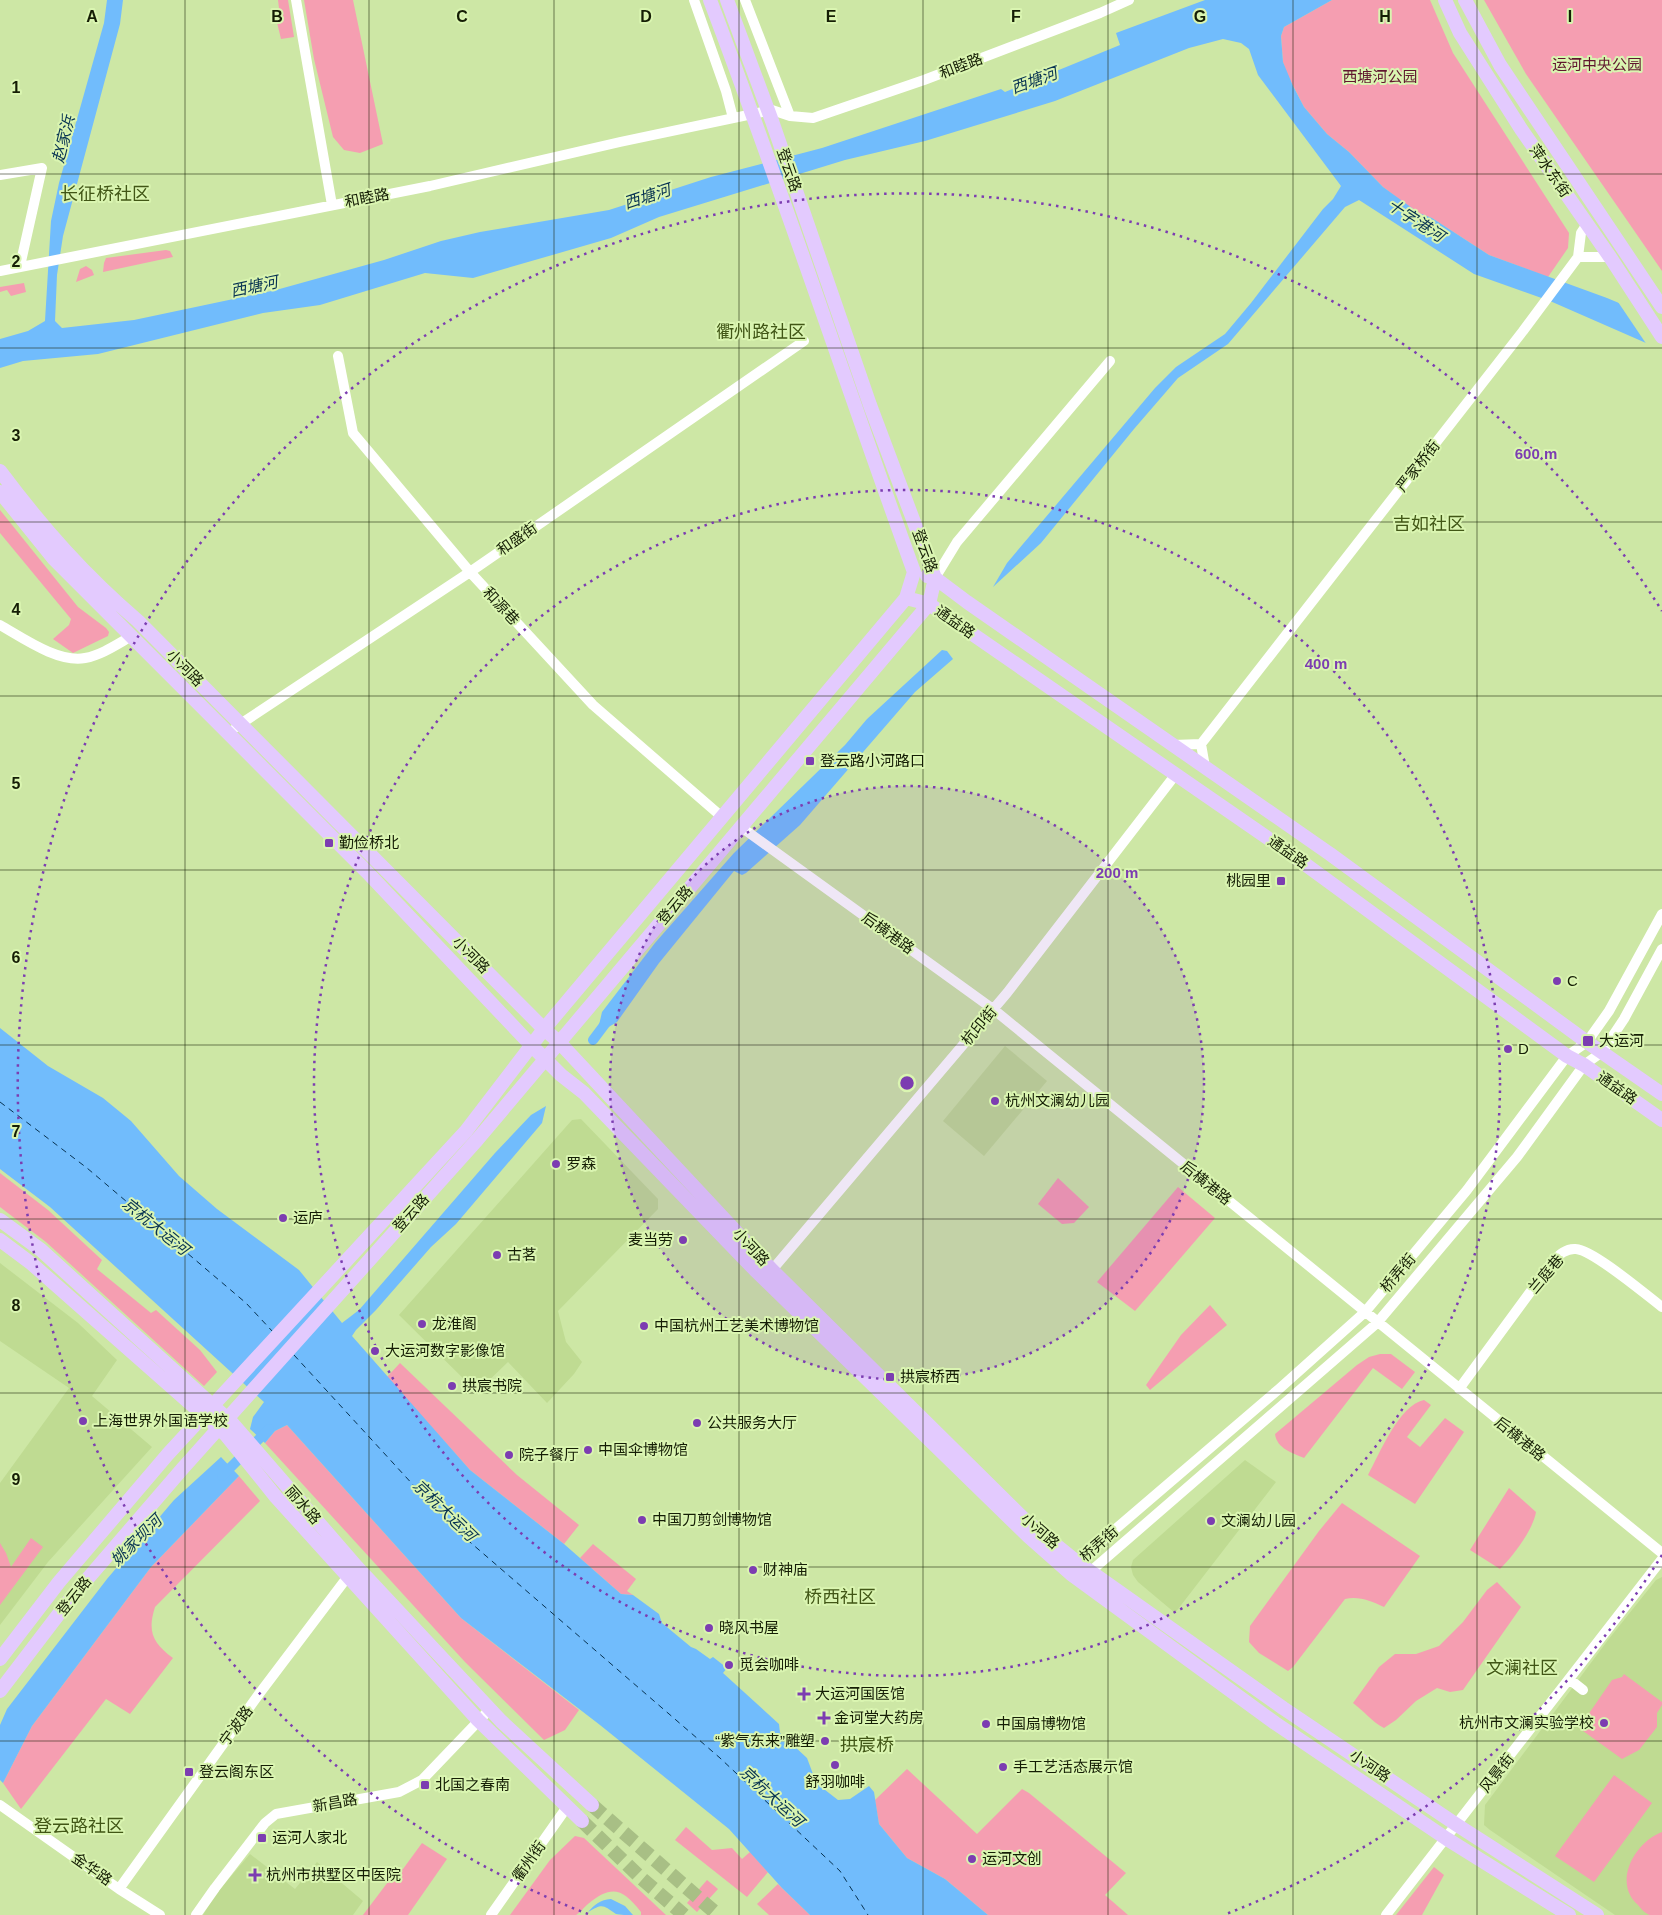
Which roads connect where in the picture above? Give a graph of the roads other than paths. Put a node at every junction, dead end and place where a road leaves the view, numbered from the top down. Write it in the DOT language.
graph roads {
  1 [pos="296,0"];
  2 [pos="694,0"];
  3 [pos="710,0"];
  4 [pos="727,0"];
  5 [pos="745,0"];
  6 [pos="1129,0"];
  7 [pos="1465,0"];
  8 [pos="1446,2"];
  9 [pos="790,116"];
  10 [pos="733,118"];
  11 [pos="0,175"];
  12 [pos="332,205"];
  13 [pos="1587,224"];
  14 [pos="1578,257"];
  15 [pos="1610,257"];
  16 [pos="20,266"];
  17 [pos="0,271"];
  18 [pos="1662,307"];
  19 [pos="1662,337"];
  20 [pos="804,341"];
  21 [pos="338,356"];
  22 [pos="1110,361"];
  23 [pos="0,471"];
  24 [pos="0,492"];
  25 [pos="32,524"];
  26 [pos="470,572"];
  27 [pos="914,572"];
  28 [pos="936,578"];
  29 [pos="906,598"];
  30 [pos="929,604"];
  31 [pos="0,625"];
  32 [pos="130,636"];
  33 [pos="240,723"];
  34 [pos="228,734"];
  35 [pos="1201,744"];
  36 [pos="1173,745"];
  37 [pos="1205,767"];
  38 [pos="1176,774"];
  39 [pos="722,817"];
  40 [pos="740,827"];
  41 [pos="1662,914"];
  42 [pos="1662,949"];
  43 [pos="993,1009"];
  44 [pos="544,1029"];
  45 [pos="559,1042"];
  46 [pos="1587,1042"];
  47 [pos="531,1045"];
  48 [pos="1602,1052"];
  49 [pos="1567,1056"];
  50 [pos="545,1058"];
  51 [pos="1584,1065"];
  52 [pos="1662,1094"];
  53 [pos="1662,1120"];
  54 [pos="0,1220"];
  55 [pos="0,1240"];
  56 [pos="772,1270"];
  57 [pos="1662,1306"];
  58 [pos="1365,1312"];
  59 [pos="1377,1323"];
  60 [pos="1459,1390"];
  61 [pos="229,1430"];
  62 [pos="1662,1553"];
  63 [pos="1662,1559"];
  64 [pos="1074,1568"];
  65 [pos="1091,1571"];
  66 [pos="352,1572"];
  67 [pos="0,1659"];
  68 [pos="1569,1679"];
  69 [pos="1583,1690"];
  70 [pos="0,1691"];
  71 [pos="490,1709"];
  72 [pos="478,1720"];
  73 [pos="0,1804"];
  74 [pos="592,1805"];
  75 [pos="567,1806"];
  76 [pos="582,1821"];
  77 [pos="1457,1825"];
  78 [pos="1447,1839"];
  79 [pos="119,1889"];
  80 [pos="1564,1914"];
  81 [pos="160,1915"];
  82 [pos="196,1915"];
  83 [pos="491,1915"];
  84 [pos="1386,1915"];
  85 [pos="1596,1915"];
  1 -- 12 [label="street"];
  2 -- 10 [label="street"];
  3 -- 27 [label="main road, 登云路"];
  4 -- 28 [label="main road, 登云路"];
  5 -- 9 [label="street"];
  6 -- 9 [label="street, 和睦路"];
  7 -- 18 [label="main road, 萍水东街"];
  8 -- 13 [label="main road, 萍水东街"];
  9 -- 10 [label="street, 和睦路"];
  10 -- 12 [label="street, 和睦路"];
  11 -- 16 [label="street"];
  12 -- 16 [label="street, 和睦路"];
  13 -- 14 [label="street, 严家桥街"];
  13 -- 15 [label="main road, 萍水东街"];
  14 -- 15 [label="street"];
  14 -- 35 [label="street, 严家桥街"];
  15 -- 19 [label="main road, 萍水东街"];
  16 -- 17 [label="street, 和睦路"];
  20 -- 26 [label="street, 和盛街"];
  21 -- 26 [label="street, 和源巷"];
  22 -- 28 [label="street"];
  23 -- 25 [label="main road, 小河路"];
  24 -- 25 [label="main road, 小河路"];
  25 -- 32 [label="main road, 小河路"];
  25 -- 33 [label="main road, 小河路"];
  26 -- 33 [label="street, 和盛街"];
  26 -- 39 [label="street, 和源巷"];
  27 -- 28 [label="main road, 通益路"];
  27 -- 29 [label="main road, 登云路"];
  28 -- 30 [label="main road, 登云路"];
  28 -- 36 [label="main road, 通益路"];
  29 -- 30 [label="main road, 通益路"];
  29 -- 39 [label="main road, 登云路"];
  30 -- 38 [label="main road, 通益路"];
  30 -- 40 [label="main road, 登云路"];
  31 -- 32 [label="street"];
  32 -- 34 [label="main road, 小河路"];
  33 -- 34 [label="street, 和盛街"];
  33 -- 44 [label="main road, 小河路"];
  34 -- 47 [label="main road, 小河路"];
  35 -- 36 [label="street"];
  35 -- 37 [label="street"];
  36 -- 37 [label="main road, 通益路"];
  37 -- 46 [label="main road, 通益路"];
  38 -- 43 [label="street, 杭印街"];
  38 -- 49 [label="main road, 通益路"];
  39 -- 44 [label="main road, 登云路"];
  40 -- 43 [label="street, 后横港路"];
  40 -- 45 [label="main road, 登云路"];
  41 -- 46 [label="street, 桥弄街"];
  42 -- 48 [label="street, 桥弄街"];
  43 -- 56 [label="street, 杭印街"];
  43 -- 58 [label="street, 后横港路"];
  44 -- 45 [label="main road, 小河路"];
  44 -- 47 [label="main road, 登云路"];
  45 -- 50 [label="main road, 登云路"];
  45 -- 56 [label="main road, 小河路"];
  46 -- 48 [label="main road, 通益路"];
  46 -- 49 [label="street, 桥弄街"];
  47 -- 50 [label="main road, 小河路"];
  47 -- 67 [label="main road, 登云路"];
  48 -- 51 [label="street, 桥弄街"];
  48 -- 52 [label="main road, 通益路"];
  49 -- 51 [label="main road, 通益路"];
  49 -- 58 [label="street, 桥弄街"];
  50 -- 64 [label="main road, 小河路"];
  50 -- 70 [label="main road, 登云路"];
  51 -- 53 [label="main road, 通益路"];
  51 -- 59 [label="street, 桥弄街"];
  54 -- 61 [label="main road, 丽水路"];
  55 -- 61 [label="main road, 丽水路"];
  56 -- 64 [label="main road, 小河路"];
  57 -- 60 [label="street, 兰庭巷"];
  58 -- 59 [label="street, 后横港路"];
  58 -- 64 [label="street, 桥弄街"];
  59 -- 60 [label="street, 后横港路"];
  59 -- 65 [label="street, 桥弄街"];
  60 -- 62 [label="street, 后横港路"];
  61 -- 66 [label="main road, 丽水路"];
  61 -- 66 [label="main road, 丽水路"];
  63 -- 68 [label="street, 风景街"];
  64 -- 65 [label="main road, 小河路"];
  64 -- 78 [label="main road, 小河路"];
  65 -- 77 [label="main road, 小河路"];
  66 -- 71 [label="main road, 丽水路"];
  66 -- 72 [label="main road, 丽水路"];
  66 -- 79 [label="street, 宁波路"];
  68 -- 69 [label="street"];
  68 -- 77 [label="street, 风景街"];
  71 -- 72 [label="street, 新昌路"];
  71 -- 74 [label="main road, 丽水路"];
  72 -- 75 [label="main road, 丽水路"];
  72 -- 82 [label="street, 新昌路"];
  73 -- 79 [label="street, 金华路"];
  75 -- 76 [label="main road, 丽水路"];
  75 -- 83 [label="street, 衢州街"];
  77 -- 78 [label="street, 风景街"];
  77 -- 85 [label="main road, 小河路"];
  78 -- 80 [label="main road, 小河路"];
  78 -- 84 [label="street, 风景街"];
  79 -- 81 [label="street, 金华路"];
}
